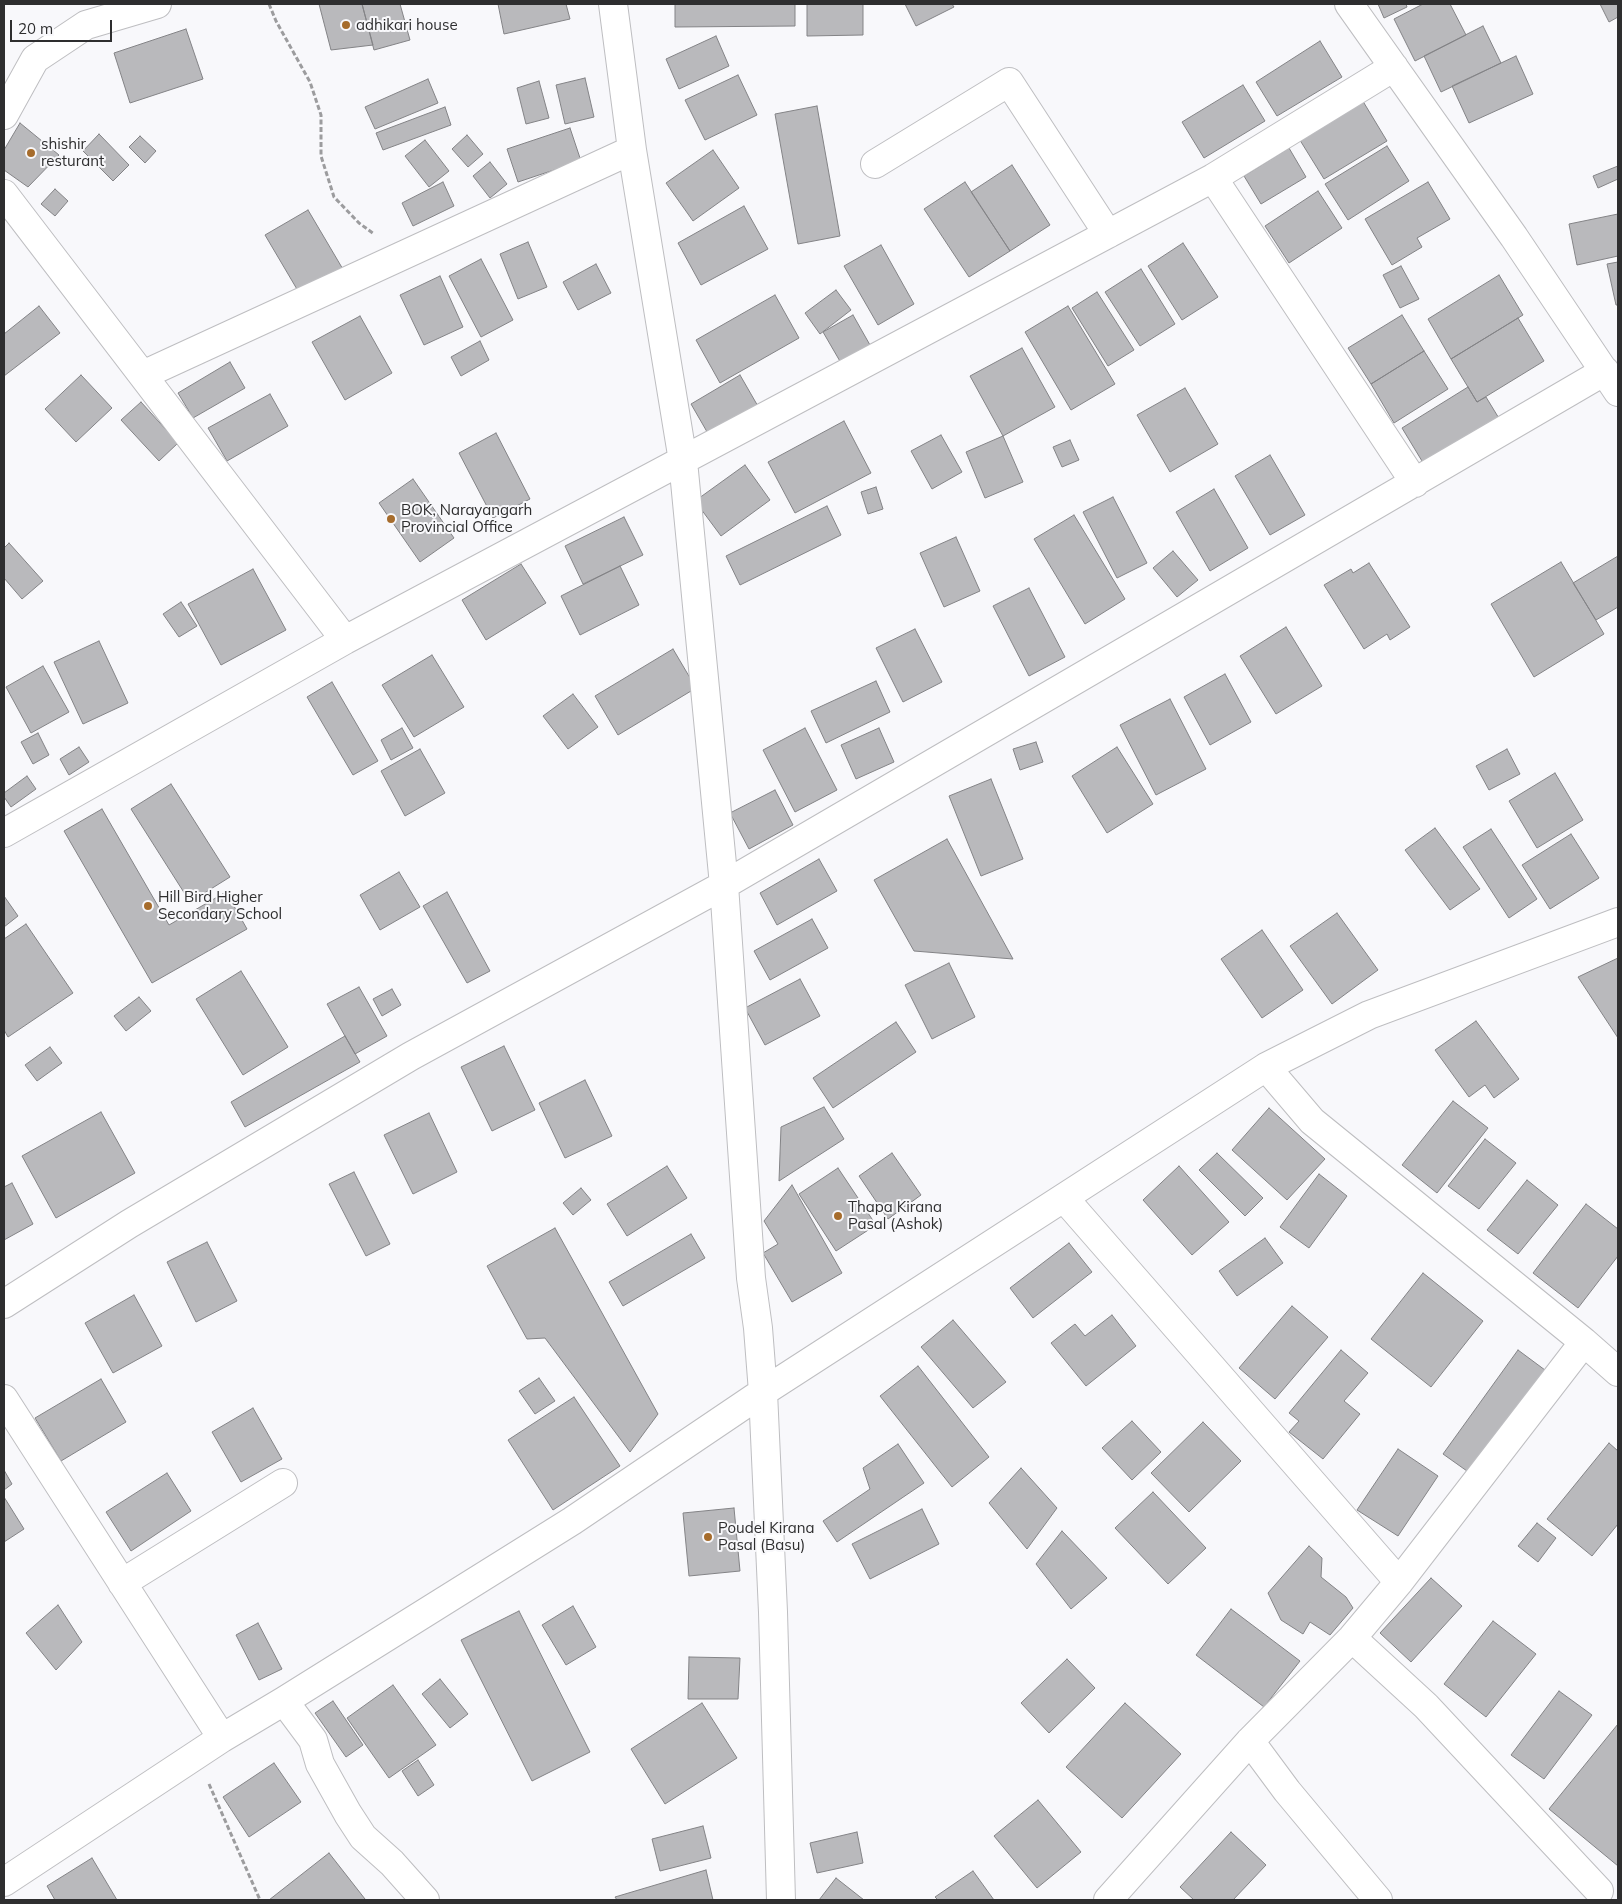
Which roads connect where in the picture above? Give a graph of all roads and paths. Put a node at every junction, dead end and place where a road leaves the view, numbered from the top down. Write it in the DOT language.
graph roads {
  1 [pos="157,4"];
  2 [pos="269,4"];
  3 [pos="613,4"];
  4 [pos="1348,4"];
  5 [pos="1394,67"];
  6 [pos="4,115"];
  7 [pos="632,150"];
  8 [pos="875,164"];
  9 [pos="1213,178"];
  10 [pos="4,194"];
  11 [pos="1108,234"];
  12 [pos="404,255"];
  13 [pos="143,375"];
  14 [pos="1612,381"];
  15 [pos="683,461"];
  16 [pos="1415,483"];
  17 [pos="346,640"];
  18 [pos="4,833"];
  19 [pos="724,885"];
  20 [pos="1618,922"];
  21 [pos="1266,1067"];
  22 [pos="1064,1198"];
  23 [pos="4,1304"];
  24 [pos="1584,1342"];
  25 [pos="1618,1372"];
  26 [pos="764,1392"];
  27 [pos="4,1399"];
  28 [pos="283,1483"];
  29 [pos="1399,1582"];
  30 [pos="122,1583"];
  31 [pos="1352,1638"];
  32 [pos="284,1701"];
  33 [pos="222,1738"];
  34 [pos="1250,1741"];
  35 [pos="4,1882"];
  36 [pos="1599,1891"];
  37 [pos="260,1900"];
  38 [pos="425,1900"];
  39 [pos="781,1900"];
  40 [pos="1108,1900"];
  41 [pos="1378,1900"];
  1 -- 6 [label="street"];
  2 -- 12 [label="path"];
  3 -- 7 [label="street"];
  4 -- 5 [label="street"];
  5 -- 9 [label="street"];
  5 -- 14 [label="street"];
  7 -- 12 [label="street"];
  7 -- 15 [label="street"];
  8 -- 11 [label="street"];
  9 -- 11 [label="street"];
  9 -- 16 [label="street"];
  10 -- 13 [label="street"];
  11 -- 15 [label="street"];
  12 -- 13 [label="street"];
  13 -- 17 [label="street"];
  14 -- 16 [label="street"];
  15 -- 17 [label="street"];
  15 -- 19 [label="street"];
  16 -- 19 [label="street"];
  17 -- 18 [label="street"];
  19 -- 23 [label="street"];
  19 -- 26 [label="street"];
  20 -- 21 [label="street"];
  21 -- 22 [label="street"];
  21 -- 24 [label="street"];
  22 -- 26 [label="street"];
  22 -- 29 [label="street"];
  24 -- 25 [label="street"];
  24 -- 29 [label="street"];
  26 -- 32 [label="street"];
  26 -- 39 [label="street"];
  27 -- 30 [label="street"];
  28 -- 30 [label="street"];
  29 -- 31 [label="street"];
  30 -- 33 [label="street"];
  31 -- 34 [label="street"];
  31 -- 36 [label="street"];
  32 -- 33 [label="street"];
  32 -- 38 [label="street"];
  33 -- 35 [label="street"];
  33 -- 37 [label="path"];
  34 -- 40 [label="street"];
  34 -- 41 [label="street"];
}
